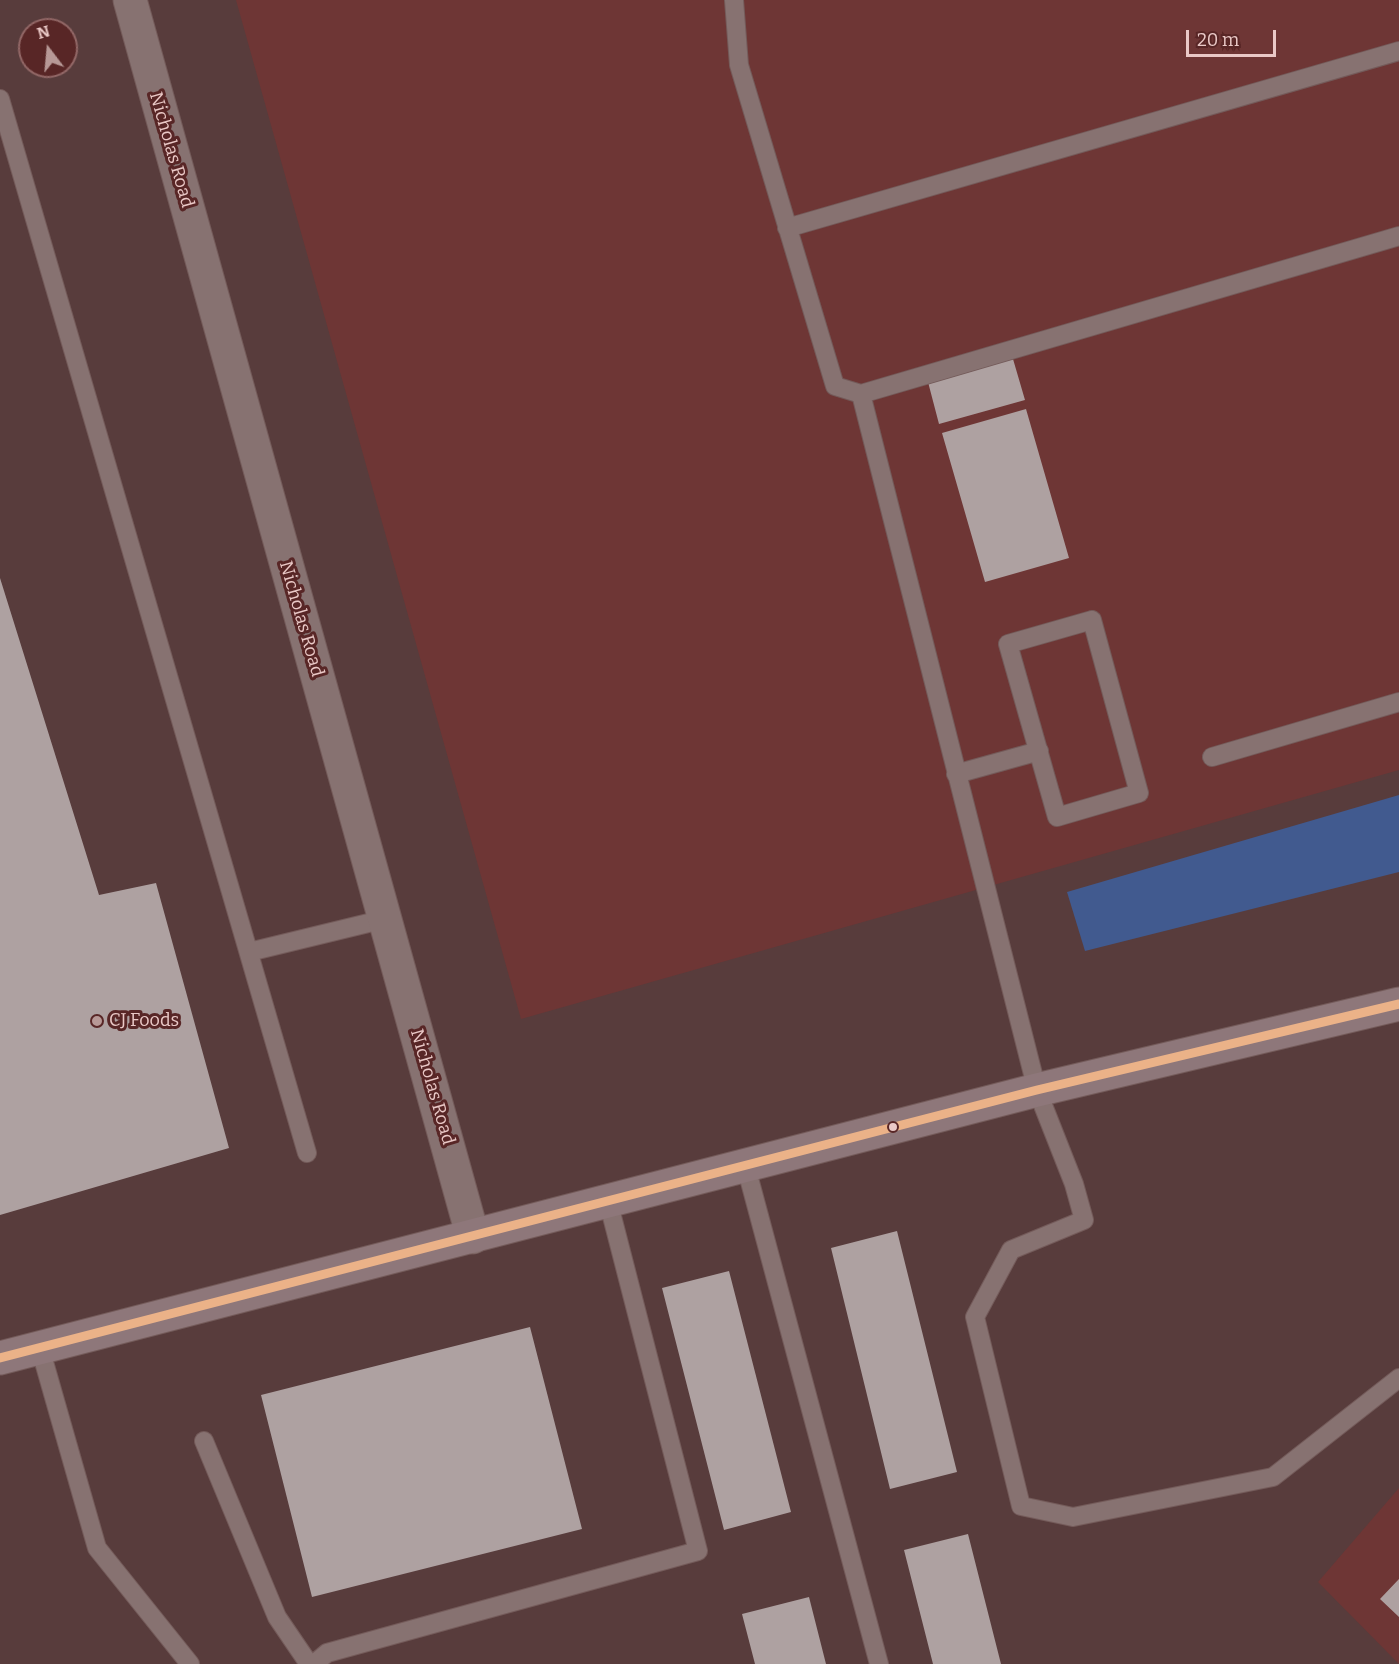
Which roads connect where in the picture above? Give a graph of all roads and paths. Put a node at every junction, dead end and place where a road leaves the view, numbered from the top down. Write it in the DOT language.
graph roads {
  1 [pos="129,0"];
  2 [pos="734,0"];
  3 [pos="1399,51"];
  4 [pos="0,99"];
  5 [pos="788,228"];
  6 [pos="1399,236"];
  7 [pos="861,394"];
  8 [pos="1399,702"];
  9 [pos="1039,751"];
  10 [pos="1212,757"];
  11 [pos="956,774"];
  12 [pos="385,919"];
  13 [pos="249,952"];
  14 [pos="1399,1004"];
  15 [pos="1037,1090"];
  16 [pos="307,1153"];
  17 [pos="746,1167"];
  18 [pos="608,1201"];
  19 [pos="472,1237"];
  20 [pos="39,1348"];
  21 [pos="0,1358"];
  22 [pos="1399,1378"];
  23 [pos="204,1442"];
  24 [pos="190,1664"];
  25 [pos="309,1664"];
  26 [pos="314,1664"];
  27 [pos="879,1664"];
  1 -- 12 [label="street, Nicholas Road"];
  2 -- 5 [label="lane"];
  3 -- 5 [label="lane"];
  4 -- 13 [label="lane"];
  5 -- 7 [label="lane"];
  6 -- 7 [label="lane"];
  7 -- 11 [label="lane"];
  8 -- 10 [label="lane"];
  9 -- 9 [label="lane"];
  9 -- 11 [label="lane"];
  11 -- 15 [label="lane"];
  12 -- 13 [label="lane"];
  12 -- 19 [label="street, Nicholas Road"];
  13 -- 16 [label="lane"];
  14 -- 15 [label="street"];
  15 -- 17 [label="street"];
  15 -- 22 [label="lane"];
  17 -- 18 [label="street"];
  17 -- 27 [label="lane"];
  18 -- 19 [label="street"];
  18 -- 26 [label="lane"];
  19 -- 20 [label="street"];
  20 -- 21 [label="street"];
  20 -- 24 [label="lane"];
  23 -- 25 [label="lane"];
}
